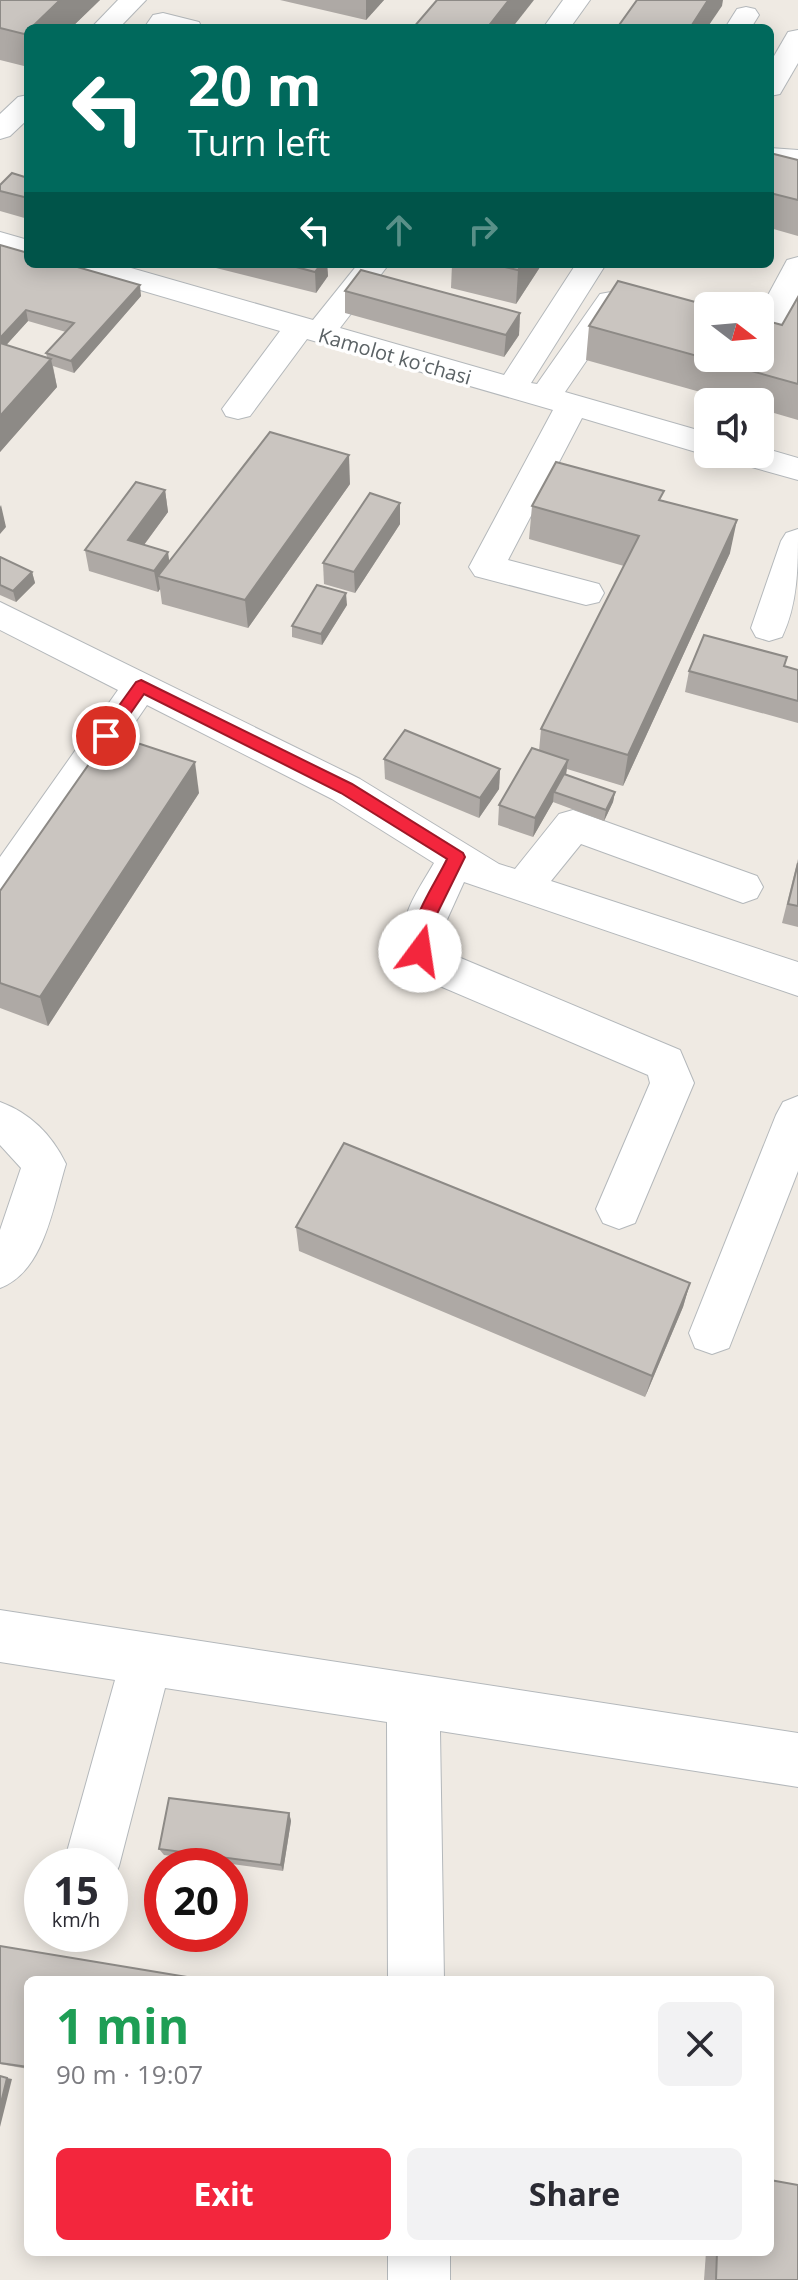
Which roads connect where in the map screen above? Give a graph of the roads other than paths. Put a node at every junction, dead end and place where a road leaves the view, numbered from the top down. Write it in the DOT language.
graph roads {
  1 [pos="133,0"];
  2 [pos="577,0"];
  3 [pos="108,24"];
  4 [pos="559,24"];
  5 [pos="798,38"];
  6 [pos="774,81"];
  7 [pos="774,157"];
  8 [pos="798,159"];
  9 [pos="0,241"];
  10 [pos="24,248"];
  11 [pos="774,251"];
  12 [pos="798,257"];
  13 [pos="798,266"];
  14 [pos="114,268"];
  15 [pos="370,268"];
  16 [pos="588,268"];
  17 [pos="165,274"];
  18 [pos="774,313"];
  19 [pos="694,323"];
  20 [pos="309,331"];
  21 [pos="511,389"];
  22 [pos="558,402"];
  23 [pos="238,409"];
  24 [pos="694,440"];
  25 [pos="774,462"];
  26 [pos="798,469"];
  27 [pos="798,541"];
  28 [pos="586,593"];
  29 [pos="0,615"];
  30 [pos="769,628"];
  31 [pos="141,686"];
  32 [pos="457,857"];
  33 [pos="524,887"];
  34 [pos="743,887"];
  35 [pos="0,888"];
  36 [pos="798,979"];
  37 [pos="798,1115"];
  38 [pos="0,1121"];
  39 [pos="619,1209"];
  40 [pos="0,1267"];
  41 [pos="712,1333"];
  42 [pos="0,1636"];
  43 [pos="147,1659"];
  44 [pos="413,1701"];
  45 [pos="798,1760"];
  46 [pos="96,1848"];
  47 [pos="416,1976"];
  48 [pos="419,2256"];
  49 [pos="419,2280"];
  1 -- 3 [label="street"];
  2 -- 4 [label="street"];
  5 -- 6 [label="street"];
  7 -- 8 [label="street"];
  9 -- 10 [label="street"];
  11 -- 12 [label="street"];
  13 -- 18 [label="street"];
  14 -- 17 [label="street, Kamolot koʻchasi"];
  15 -- 20 [label="street"];
  16 -- 21 [label="street"];
  17 -- 20 [label="street, Kamolot koʻchasi"];
  19 -- 22 [label="street"];
  20 -- 21 [label="street, Kamolot koʻchasi"];
  20 -- 23 [label="street"];
  21 -- 22 [label="street, Kamolot koʻchasi"];
  22 -- 24 [label="street, Kamolot koʻchasi"];
  22 -- 28 [label="street"];
  25 -- 26 [label="street"];
  27 -- 30 [label="street"];
  29 -- 31 [label="street"];
  31 -- 32 [label="street"];
  31 -- 35 [label="street"];
  32 -- 33 [label="street"];
  32 -- 39 [label="street"];
  33 -- 34 [label="street"];
  33 -- 36 [label="street"];
  37 -- 41 [label="street"];
  38 -- 40 [label="street"];
  42 -- 43 [label="street"];
  43 -- 44 [label="street"];
  43 -- 46 [label="street"];
  44 -- 45 [label="street"];
  44 -- 47 [label="street"];
  48 -- 49 [label="street"];
}
